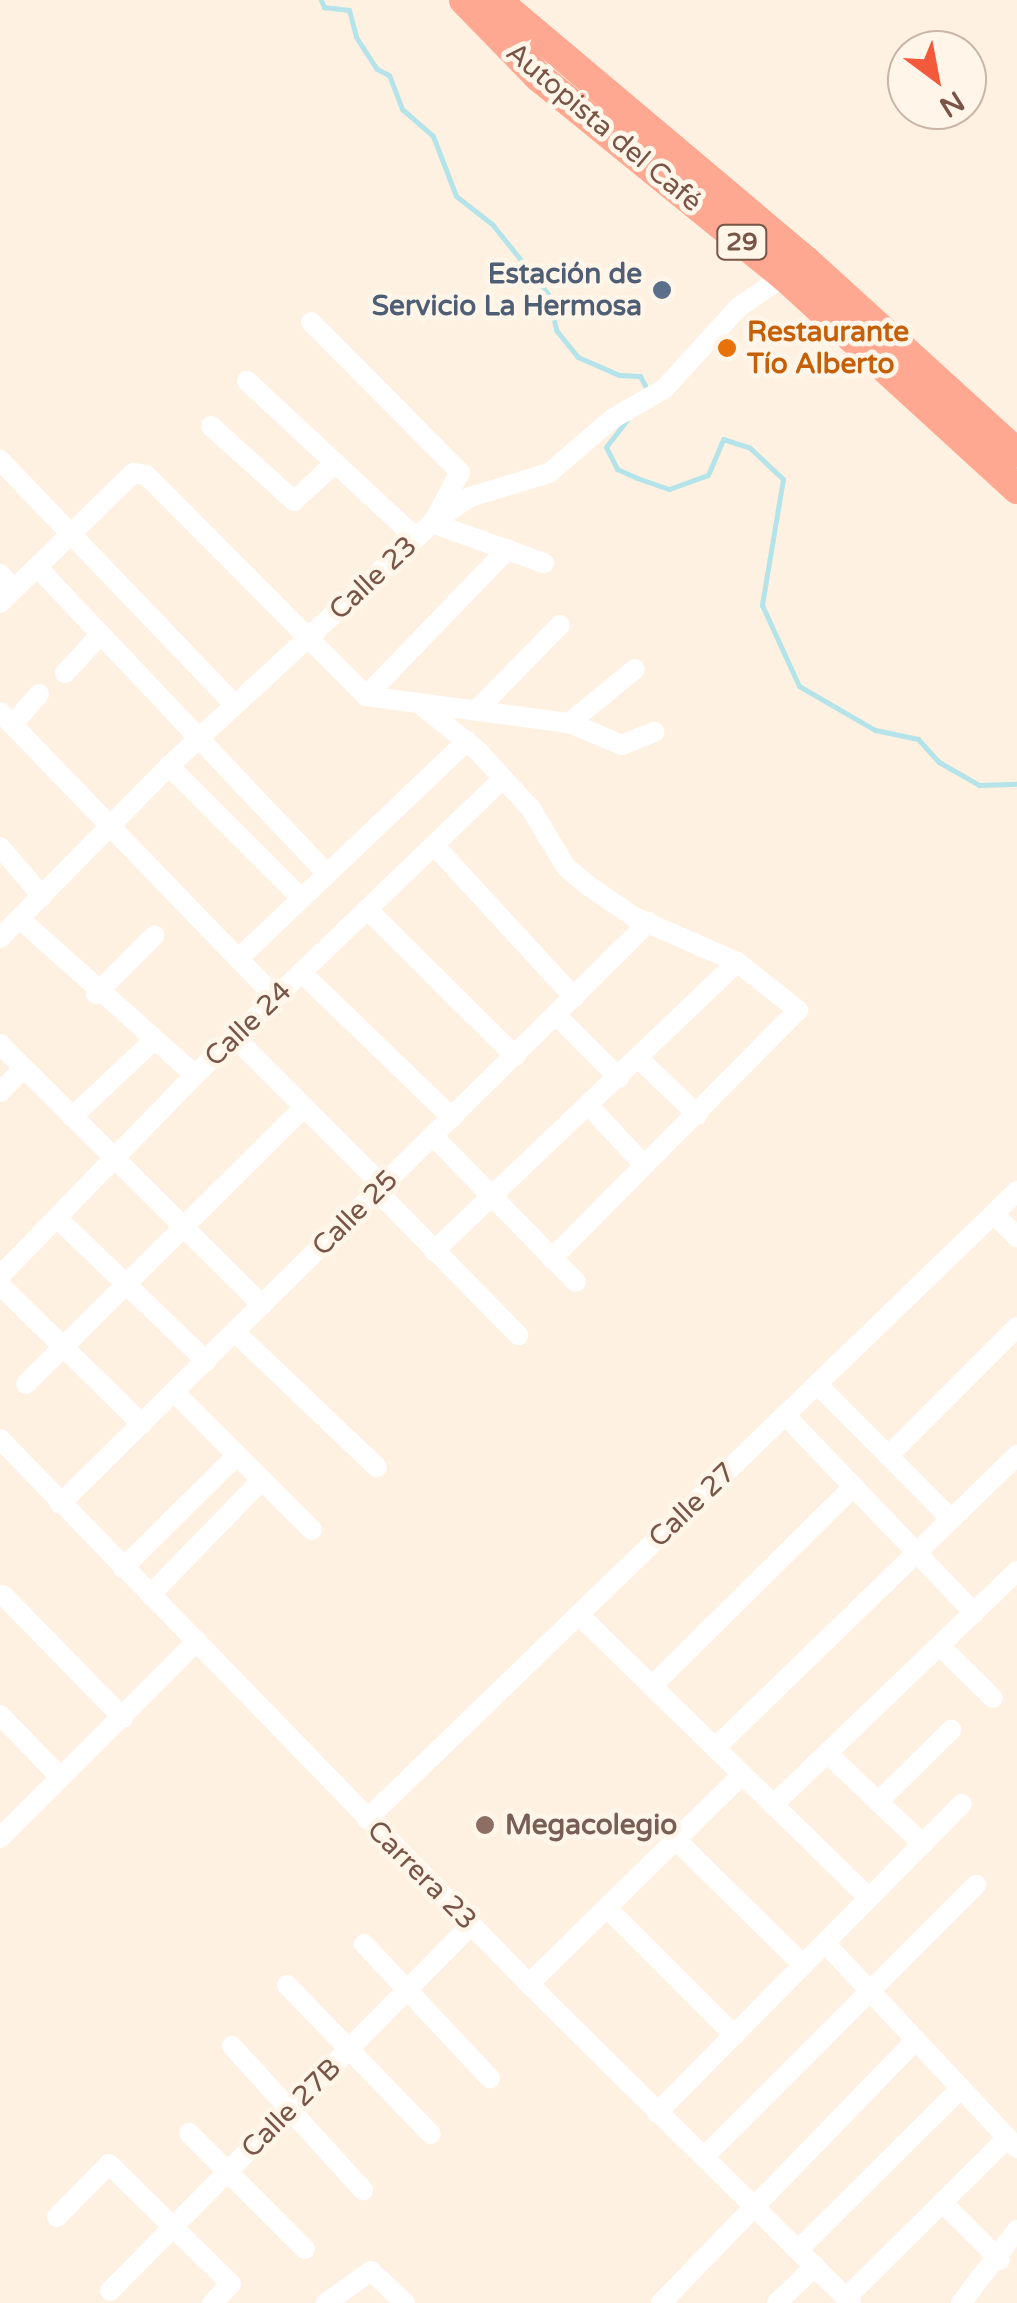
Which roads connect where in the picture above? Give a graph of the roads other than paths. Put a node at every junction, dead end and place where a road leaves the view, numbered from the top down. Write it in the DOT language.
graph roads {
  1 [pos="464,0"];
  2 [pos="496,0"];
  3 [pos="784,276"];
  4 [pos="312,322"];
  5 [pos="246,381"];
  6 [pos="212,426"];
  7 [pos="1017,453"];
  8 [pos="0,460"];
  9 [pos="333,465"];
  10 [pos="1017,489"];
  11 [pos="432,522"];
  12 [pos="71,534"];
  13 [pos="416,538"];
  14 [pos="508,550"];
  15 [pos="544,563"];
  16 [pos="36,567"];
  17 [pos="5,589"];
  18 [pos="560,624"];
  19 [pos="102,634"];
  20 [pos="310,638"];
  21 [pos="636,669"];
  22 [pos="65,673"];
  23 [pos="40,694"];
  24 [pos="366,696"];
  25 [pos="234,704"];
  26 [pos="420,704"];
  27 [pos="476,710"];
  28 [pos="6,718"];
  29 [pos="569,723"];
  30 [pos="656,732"];
  31 [pos="196,740"];
  32 [pos="467,741"];
  33 [pos="169,766"];
  34 [pos="503,780"];
  35 [pos="108,829"];
  36 [pos="434,845"];
  37 [pos="0,847"];
  38 [pos="326,873"];
  39 [pos="42,896"];
  40 [pos="301,898"];
  41 [pos="367,909"];
  42 [pos="20,919"];
  43 [pos="649,922"];
  44 [pos="155,935"];
  45 [pos="0,938"];
  46 [pos="240,958"];
  47 [pos="737,962"];
  48 [pos="302,972"];
  49 [pos="96,994"];
  50 [pos="275,997"];
  51 [pos="574,997"];
  52 [pos="556,1015"];
  53 [pos="234,1037"];
  54 [pos="152,1042"];
  55 [pos="0,1044"];
  56 [pos="515,1056"];
  57 [pos="640,1058"];
  58 [pos="24,1068"];
  59 [pos="195,1075"];
  60 [pos="619,1078"];
  61 [pos="0,1092"];
  62 [pos="304,1107"];
  63 [pos="590,1107"];
  64 [pos="698,1115"];
  65 [pos="72,1117"];
  66 [pos="452,1118"];
  67 [pos="433,1136"];
  68 [pos="114,1158"];
  69 [pos="644,1165"];
  70 [pos="380,1189"];
  71 [pos="1017,1191"];
  72 [pos="491,1194"];
  73 [pos="994,1214"];
  74 [pos="57,1218"];
  75 [pos="183,1226"];
  76 [pos="1017,1237"];
  77 [pos="434,1251"];
  78 [pos="552,1259"];
  79 [pos="2,1274"];
  80 [pos="576,1282"];
  81 [pos="125,1284"];
  82 [pos="262,1305"];
  83 [pos="1017,1327"];
  84 [pos="235,1332"];
  85 [pos="518,1335"];
  86 [pos="64,1345"];
  87 [pos="206,1361"];
  88 [pos="26,1384"];
  89 [pos="817,1384"];
  90 [pos="174,1392"];
  91 [pos="785,1415"];
  92 [pos="142,1424"];
  93 [pos="0,1439"];
  94 [pos="1017,1454"];
  95 [pos="237,1455"];
  96 [pos="888,1456"];
  97 [pos="378,1468"];
  98 [pos="262,1480"];
  99 [pos="853,1486"];
  100 [pos="60,1504"];
  101 [pos="951,1520"];
  102 [pos="312,1530"];
  103 [pos="918,1552"];
  104 [pos="123,1568"];
  105 [pos="1017,1571"];
  106 [pos="3,1595"];
  107 [pos="150,1595"];
  108 [pos="974,1613"];
  109 [pos="579,1614"];
  110 [pos="197,1641"];
  111 [pos="940,1646"];
  112 [pos="652,1686"];
  113 [pos="993,1698"];
  114 [pos="0,1715"];
  115 [pos="123,1718"];
  116 [pos="951,1730"];
  117 [pos="715,1748"];
  118 [pos="828,1754"];
  119 [pos="742,1774"];
  120 [pos="60,1777"];
  121 [pos="878,1802"];
  122 [pos="962,1804"];
  123 [pos="773,1805"];
  124 [pos="367,1820"];
  125 [pos="0,1836"];
  126 [pos="675,1840"];
  127 [pos="923,1844"];
  128 [pos="976,1885"];
  129 [pos="869,1898"];
  130 [pos="606,1908"];
  131 [pos="471,1925"];
  132 [pos="825,1943"];
  133 [pos="364,1944"];
  134 [pos="803,1965"];
  135 [pos="287,1984"];
  136 [pos="529,1984"];
  137 [pos="407,1990"];
  138 [pos="870,1990"];
  139 [pos="734,2035"];
  140 [pos="916,2040"];
  141 [pos="232,2046"];
  142 [pos="346,2052"];
  143 [pos="490,2078"];
  144 [pos="960,2088"];
  145 [pos="289,2110"];
  146 [pos="657,2113"];
  147 [pos="189,2134"];
  148 [pos="432,2134"];
  149 [pos="1012,2143"];
  150 [pos="704,2157"];
  151 [pos="228,2172"];
  152 [pos="362,2190"];
  153 [pos="942,2202"];
  154 [pos="756,2207"];
  155 [pos="57,2217"];
  156 [pos="173,2227"];
  157 [pos="1011,2246"];
  158 [pos="305,2249"];
  159 [pos="798,2250"];
  160 [pos="815,2266"];
  161 [pos="110,2291"];
  162 [pos="848,2301"];
  163 [pos="967,2301"];
  164 [pos="212,2303"];
  165 [pos="326,2303"];
  166 [pos="404,2303"];
  167 [pos="661,2303"];
  168 [pos="777,2303"];
  1 -- 3 [label="highway, Autopista del Café / 29"];
  2 -- 7 [label="highway, Autopista del Café / 29"];
  3 -- 10 [label="highway, Autopista del Café / 29"];
  3 -- 11 [label="street, Calle 23"];
  4 -- 11 [label="street"];
  5 -- 9 [label="street"];
  6 -- 9 [label="street"];
  8 -- 12 [label="street"];
  9 -- 13 [label="street"];
  11 -- 13 [label="street, Calle 23"];
  11 -- 14 [label="street"];
  12 -- 16 [label="street"];
  12 -- 20 [label="street"];
  12 -- 25 [label="street"];
  13 -- 20 [label="street, Calle 23"];
  14 -- 15 [label="street"];
  14 -- 24 [label="street"];
  16 -- 17 [label="street"];
  16 -- 19 [label="street"];
  18 -- 27 [label="street"];
  19 -- 22 [label="street"];
  19 -- 31 [label="street"];
  20 -- 24 [label="street"];
  20 -- 25 [label="street, Calle 23"];
  21 -- 29 [label="street"];
  23 -- 28 [label="street"];
  24 -- 26 [label="street"];
  25 -- 31 [label="street, Calle 23"];
  26 -- 27 [label="street"];
  26 -- 32 [label="street"];
  27 -- 29 [label="street"];
  28 -- 35 [label="street"];
  29 -- 30 [label="street"];
  31 -- 33 [label="street, Calle 23"];
  31 -- 38 [label="street"];
  32 -- 34 [label="street"];
  32 -- 38 [label="street"];
  33 -- 35 [label="street, Calle 23"];
  33 -- 40 [label="street"];
  34 -- 36 [label="street, Calle 24"];
  34 -- 43 [label="street"];
  35 -- 39 [label="street, Calle 23"];
  35 -- 46 [label="street"];
  36 -- 41 [label="street, Calle 24"];
  36 -- 51 [label="street"];
  37 -- 39 [label="street"];
  38 -- 40 [label="street"];
  39 -- 42 [label="street, Calle 23"];
  40 -- 46 [label="street"];
  41 -- 48 [label="street, Calle 24"];
  41 -- 56 [label="street"];
  42 -- 45 [label="street, Calle 23"];
  42 -- 49 [label="street"];
  43 -- 47 [label="street"];
  43 -- 51 [label="street, Calle 25"];
  44 -- 49 [label="street"];
  46 -- 50 [label="street"];
  47 -- 57 [label="street"];
  47 -- 64 [label="street"];
  48 -- 50 [label="street, Calle 24"];
  48 -- 66 [label="street"];
  49 -- 54 [label="street"];
  50 -- 53 [label="street, Calle 24"];
  51 -- 52 [label="street, Calle 25"];
  52 -- 56 [label="street, Calle 25"];
  52 -- 60 [label="street"];
  53 -- 59 [label="street, Calle 24"];
  53 -- 62 [label="street"];
  54 -- 59 [label="street"];
  54 -- 65 [label="street"];
  55 -- 58 [label="street"];
  56 -- 66 [label="street, Calle 25"];
  57 -- 60 [label="street"];
  57 -- 64 [label="street"];
  58 -- 61 [label="street"];
  58 -- 65 [label="street"];
  59 -- 68 [label="street, Calle 24"];
  60 -- 63 [label="street"];
  62 -- 70 [label="street"];
  62 -- 75 [label="street"];
  63 -- 69 [label="street"];
  63 -- 72 [label="street"];
  64 -- 69 [label="street"];
  65 -- 68 [label="street"];
  66 -- 67 [label="street, Calle 25"];
  67 -- 70 [label="street, Calle 25"];
  67 -- 72 [label="street"];
  68 -- 74 [label="street, Calle 24"];
  68 -- 75 [label="street"];
  69 -- 78 [label="street"];
  70 -- 77 [label="street"];
  70 -- 82 [label="street, Calle 25"];
  71 -- 73 [label="street, Calle 27"];
  72 -- 77 [label="street"];
  72 -- 78 [label="street"];
  73 -- 76 [label="street"];
  73 -- 89 [label="street, Calle 27"];
  74 -- 79 [label="street, Calle 24"];
  74 -- 81 [label="street"];
  75 -- 81 [label="street"];
  75 -- 82 [label="street"];
  77 -- 85 [label="street"];
  78 -- 80 [label="street"];
  79 -- 86 [label="street"];
  81 -- 86 [label="street"];
  81 -- 87 [label="street"];
  82 -- 84 [label="street, Calle 25"];
  83 -- 96 [label="street"];
  84 -- 87 [label="street, Calle 25"];
  84 -- 97 [label="street"];
  86 -- 88 [label="street"];
  86 -- 92 [label="street"];
  87 -- 90 [label="street, Calle 25"];
  89 -- 91 [label="street, Calle 27"];
  89 -- 96 [label="street"];
  90 -- 92 [label="street, Calle 25"];
  90 -- 95 [label="street"];
  91 -- 99 [label="street"];
  91 -- 109 [label="street, Calle 27"];
  92 -- 100 [label="street, Calle 25"];
  93 -- 100 [label="street, Carrera 23"];
  94 -- 101 [label="street"];
  95 -- 98 [label="street"];
  95 -- 104 [label="street"];
  96 -- 101 [label="street"];
  98 -- 102 [label="street"];
  98 -- 107 [label="street"];
  99 -- 103 [label="street"];
  99 -- 112 [label="street"];
  100 -- 104 [label="street, Carrera 23"];
  101 -- 103 [label="street"];
  103 -- 108 [label="street"];
  103 -- 117 [label="street"];
  104 -- 107 [label="street, Carrera 23"];
  105 -- 108 [label="street"];
  106 -- 115 [label="street"];
  107 -- 110 [label="street, Carrera 23"];
  108 -- 111 [label="street"];
  109 -- 112 [label="street"];
  109 -- 124 [label="street, Calle 27"];
  110 -- 115 [label="street"];
  110 -- 124 [label="street, Carrera 23"];
  111 -- 113 [label="street"];
  111 -- 118 [label="street"];
  112 -- 117 [label="street"];
  114 -- 120 [label="street"];
  115 -- 120 [label="street"];
  116 -- 121 [label="street"];
  117 -- 119 [label="street"];
  118 -- 121 [label="street"];
  118 -- 123 [label="street"];
  119 -- 123 [label="street"];
  119 -- 126 [label="street"];
  120 -- 125 [label="street"];
  121 -- 127 [label="street"];
  122 -- 127 [label="street"];
  123 -- 129 [label="street"];
  124 -- 131 [label="street, Carrera 23"];
  126 -- 130 [label="street"];
  126 -- 134 [label="street"];
  127 -- 129 [label="street"];
  128 -- 138 [label="street"];
  129 -- 132 [label="street"];
  130 -- 136 [label="street"];
  130 -- 139 [label="street"];
  131 -- 136 [label="street, Carrera 23"];
  131 -- 137 [label="street, Calle 27B"];
  132 -- 134 [label="street"];
  132 -- 138 [label="street"];
  133 -- 137 [label="street"];
  134 -- 139 [label="street"];
  135 -- 142 [label="street"];
  136 -- 146 [label="street, Carrera 23"];
  137 -- 142 [label="street, Calle 27B"];
  137 -- 143 [label="street"];
  138 -- 140 [label="street"];
  138 -- 150 [label="street"];
  139 -- 146 [label="street"];
  140 -- 144 [label="street"];
  140 -- 154 [label="street"];
  141 -- 145 [label="street"];
  142 -- 145 [label="street, Calle 27B"];
  142 -- 148 [label="street"];
  144 -- 149 [label="street"];
  144 -- 159 [label="street"];
  145 -- 151 [label="street, Calle 27B"];
  145 -- 152 [label="street"];
  146 -- 150 [label="street, Carrera 23"];
  147 -- 151 [label="street"];
  149 -- 153 [label="street"];
  150 -- 154 [label="street, Carrera 23"];
  151 -- 156 [label="street, Calle 27B"];
  151 -- 158 [label="street"];
  153 -- 157 [label="street"];
  153 -- 162 [label="street"];
  154 -- 159 [label="street, Carrera 23"];
  154 -- 167 [label="street"];
  155 -- 156 [label="street"];
  156 -- 161 [label="street, Calle 27B"];
  156 -- 164 [label="street"];
  157 -- 163 [label="street"];
  159 -- 160 [label="street, Carrera 23"];
  160 -- 162 [label="street, Carrera 23"];
  160 -- 168 [label="street"];
  165 -- 166 [label="street"];
}
